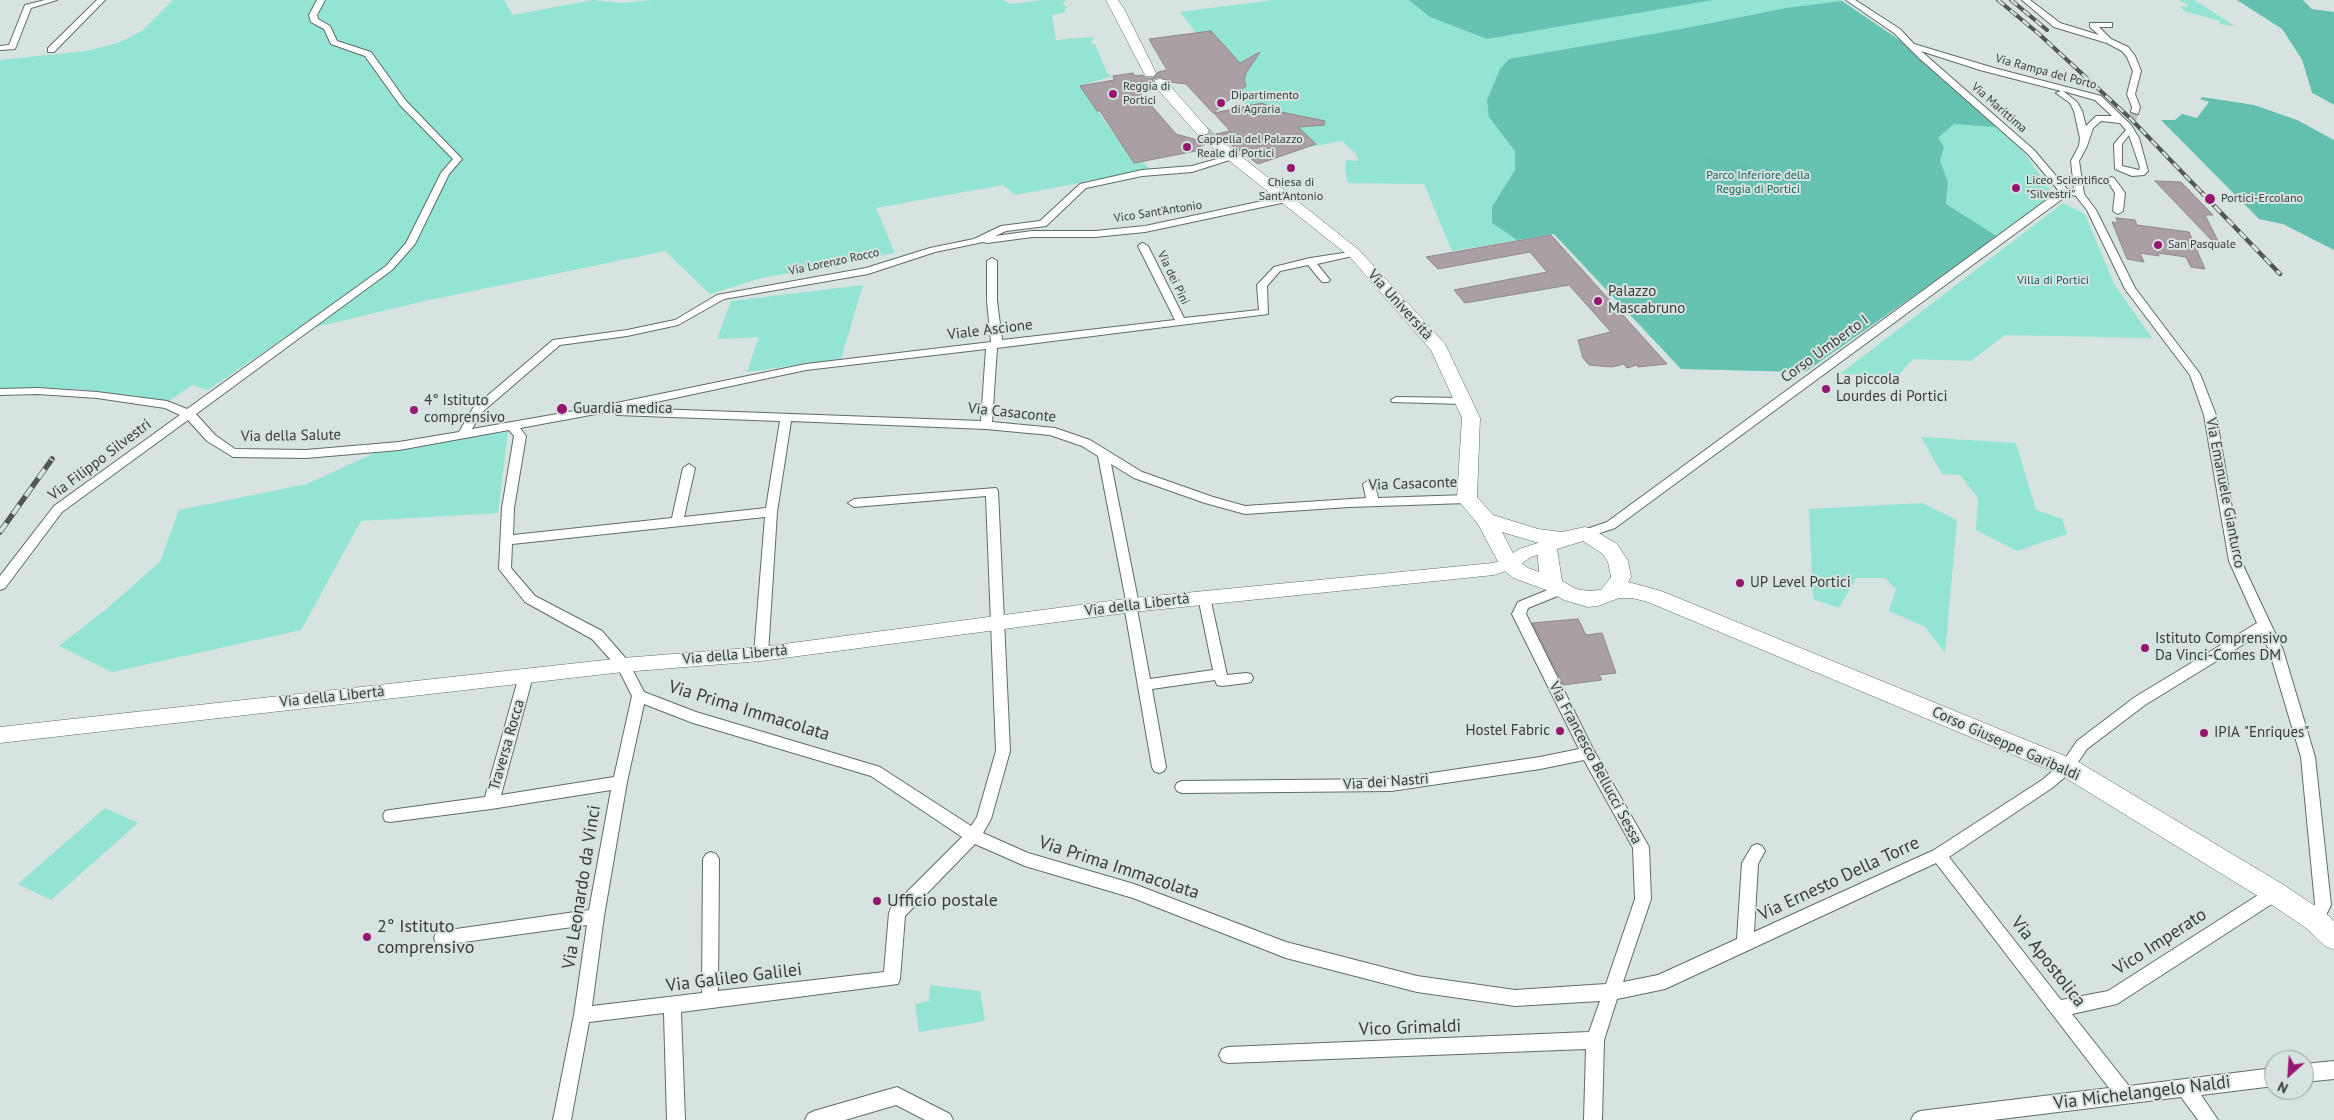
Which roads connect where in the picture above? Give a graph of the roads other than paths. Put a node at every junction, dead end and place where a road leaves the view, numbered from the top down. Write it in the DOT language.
graph roads {
  1 [pos="53,0"];
  2 [pos="101,0"];
  3 [pos="321,0"];
  4 [pos="1112,0"];
  5 [pos="1850,0"];
  6 [pos="2026,0"];
  7 [pos="2109,25"];
  8 [pos="2110,42"];
  9 [pos="1913,46"];
  10 [pos="0,48"];
  11 [pos="51,50"];
  12 [pos="1922,56"];
  13 [pos="1946,57"];
  14 [pos="1983,68"];
  15 [pos="2135,112"];
  16 [pos="2081,123"];
  17 [pos="2090,126"];
  18 [pos="2127,129"];
  19 [pos="1202,131"];
  20 [pos="2084,138"];
  21 [pos="1218,144"];
  22 [pos="1235,157"];
  23 [pos="2111,180"];
  24 [pos="2073,197"];
  25 [pos="1286,199"];
  26 [pos="2118,211"];
  27 [pos="977,241"];
  28 [pos="1143,246"];
  29 [pos="1354,253"];
  30 [pos="1310,261"];
  31 [pos="992,262"];
  32 [pos="1325,280"];
  33 [pos="1181,322"];
  34 [pos="994,345"];
  35 [pos="0,392"];
  36 [pos="1396,400"];
  37 [pos="1463,401"];
  38 [pos="597,411"];
  39 [pos="189,414"];
  40 [pos="786,418"];
  41 [pos="986,425"];
  42 [pos="513,427"];
  43 [pos="463,435"];
  44 [pos="1104,452"];
  45 [pos="690,468"];
  46 [pos="1369,484"];
  47 [pos="1467,498"];
  48 [pos="1373,502"];
  49 [pos="854,503"];
  50 [pos="771,512"];
  51 [pos="1486,520"];
  52 [pos="677,521"];
  53 [pos="1611,525"];
  54 [pos="1585,534"];
  55 [pos="507,540"];
  56 [pos="1555,543"];
  57 [pos="1604,545"];
  58 [pos="1509,564"];
  59 [pos="1620,570"];
  60 [pos="0,585"];
  61 [pos="1556,587"];
  62 [pos="1614,590"];
  63 [pos="1654,596"];
  64 [pos="1204,597"];
  65 [pos="1131,605"];
  66 [pos="996,624"];
  67 [pos="2264,625"];
  68 [pos="761,654"];
  69 [pos="622,665"];
  70 [pos="1221,674"];
  71 [pos="526,676"];
  72 [pos="1246,678"];
  73 [pos="1145,685"];
  74 [pos="639,696"];
  75 [pos="0,735"];
  76 [pos="1588,753"];
  77 [pos="1159,767"];
  78 [pos="2067,767"];
  79 [pos="620,782"];
  80 [pos="1182,787"];
  81 [pos="490,803"];
  82 [pos="390,816"];
  83 [pos="973,836"];
  84 [pos="1757,851"];
  85 [pos="1939,855"];
  86 [pos="711,859"];
  87 [pos="2275,892"];
  88 [pos="2328,897"];
  89 [pos="596,916"];
  90 [pos="2315,920"];
  91 [pos="442,938"];
  92 [pos="2334,938"];
  93 [pos="1744,944"];
  94 [pos="1610,992"];
  95 [pos="710,1000"];
  96 [pos="672,1005"];
  97 [pos="2060,1008"];
  98 [pos="582,1015"];
  99 [pos="1595,1040"];
  100 [pos="1228,1055"];
  101 [pos="2334,1070"];
  102 [pos="2314,1072"];
  103 [pos="2264,1078"];
  104 [pos="2185,1088"];
  105 [pos="2125,1094"];
  106 [pos="562,1120"];
  107 [pos="676,1120"];
  108 [pos="814,1120"];
  109 [pos="944,1120"];
  110 [pos="1592,1120"];
  111 [pos="1920,1120"];
  112 [pos="2209,1120"];
  1 -- 10 [label="street"];
  2 -- 11 [label="street"];
  3 -- 39 [label="street, Via Filippo Silvestri"];
  4 -- 19 [label="main road"];
  5 -- 9 [label="street, Via Marittima"];
  6 -- 8 [label="street"];
  7 -- 8 [label="street"];
  8 -- 15 [label="street"];
  9 -- 12 [label="street, Via Marittima"];
  9 -- 13 [label="street"];
  12 -- 13 [label="street"];
  12 -- 24 [label="street, Via Marittima"];
  13 -- 14 [label="street"];
  14 -- 16 [label="street"];
  14 -- 18 [label="street, Via Rampa del Porto"];
  16 -- 17 [label="street"];
  16 -- 20 [label="street"];
  17 -- 18 [label="street"];
  17 -- 20 [label="street"];
  18 -- 18 [label="street, Via Rampa del Porto"];
  20 -- 24 [label="street"];
  21 -- 22 [label="main road, Via Università"];
  22 -- 25 [label="main road, Via Università"];
  22 -- 27 [label="street, Via Lorenzo Rocco"];
  23 -- 26 [label="street"];
  24 -- 53 [label="street, Corso Umberto I"];
  24 -- 67 [label="street, Via Emanuele Gianturco"];
  25 -- 27 [label="street, Vico Sant'Antonio"];
  25 -- 29 [label="main road, Via Università"];
  27 -- 43 [label="street, Via Lorenzo Rocco"];
  28 -- 33 [label="street, Via dei Pini"];
  29 -- 30 [label="street, Viale Ascione"];
  29 -- 37 [label="main road, Via Università"];
  30 -- 32 [label="street"];
  30 -- 33 [label="street, Viale Ascione"];
  31 -- 34 [label="street"];
  33 -- 34 [label="street, Viale Ascione"];
  34 -- 38 [label="street, Viale Ascione"];
  34 -- 41 [label="street"];
  35 -- 39 [label="street, Via della Salute"];
  36 -- 37 [label="street"];
  37 -- 47 [label="main road, Via Università"];
  38 -- 40 [label="street, Via Casaconte"];
  38 -- 42 [label="street, Via della Salute"];
  39 -- 43 [label="street, Via della Salute"];
  39 -- 60 [label="street, Via Filippo Silvestri"];
  40 -- 41 [label="street, Via Casaconte"];
  40 -- 50 [label="street"];
  41 -- 44 [label="street, Via Casaconte"];
  42 -- 43 [label="street, Via della Salute"];
  42 -- 55 [label="street"];
  44 -- 48 [label="street, Via Casaconte"];
  44 -- 65 [label="street"];
  45 -- 52 [label="street"];
  46 -- 48 [label="street"];
  47 -- 48 [label="street, Via Casaconte"];
  47 -- 51 [label="main road"];
  49 -- 66 [label="street"];
  50 -- 52 [label="street"];
  50 -- 68 [label="street"];
  51 -- 56 [label="main road"];
  51 -- 58 [label="main road"];
  52 -- 55 [label="street"];
  53 -- 54 [label="street, Corso Umberto I"];
  53 -- 57 [label="street"];
  54 -- 56 [label="main road"];
  54 -- 57 [label="main road"];
  55 -- 69 [label="street"];
  56 -- 58 [label="street, Via della Libertà"];
  56 -- 61 [label="main road"];
  57 -- 59 [label="main road"];
  58 -- 61 [label="main road"];
  58 -- 64 [label="street, Via della Libertà"];
  59 -- 62 [label="main road"];
  59 -- 63 [label="main road, Corso Giuseppe Garibaldi"];
  61 -- 62 [label="main road"];
  61 -- 76 [label="street, Via Francesco Bellucci Sessa"];
  62 -- 63 [label="main road, Corso Giuseppe Garibaldi"];
  63 -- 78 [label="main road, Corso Giuseppe Garibaldi"];
  64 -- 65 [label="street, Via della Libertà"];
  64 -- 70 [label="street"];
  65 -- 66 [label="street, Via della Libertà"];
  65 -- 73 [label="street"];
  66 -- 68 [label="street, Via della Libertà"];
  66 -- 83 [label="street"];
  67 -- 78 [label="street, Via Ernesto Della Torre"];
  67 -- 88 [label="street, Via Emanuele Gianturco"];
  68 -- 69 [label="street, Via della Libertà"];
  69 -- 71 [label="street, Via della Libertà"];
  69 -- 74 [label="street"];
  70 -- 72 [label="street"];
  70 -- 73 [label="street"];
  71 -- 75 [label="street, Via della Libertà"];
  71 -- 81 [label="street, Traversa Rocca"];
  73 -- 77 [label="street"];
  74 -- 79 [label="street, Via Leonardo da Vinci"];
  74 -- 83 [label="street, Via Prima Immacolata"];
  76 -- 80 [label="street, Via dei Nastri"];
  76 -- 94 [label="street, Via Francesco Bellucci Sessa"];
  78 -- 85 [label="street, Via Ernesto Della Torre"];
  78 -- 87 [label="main road, Corso Giuseppe Garibaldi"];
  79 -- 81 [label="street, Traversa Rocca"];
  79 -- 89 [label="street, Via Leonardo da Vinci"];
  81 -- 82 [label="street"];
  83 -- 94 [label="street, Via Prima Immacolata"];
  83 -- 95 [label="street, Via Galileo Galilei"];
  84 -- 93 [label="street"];
  85 -- 93 [label="street, Via Ernesto Della Torre"];
  85 -- 97 [label="street, Via Apostolica"];
  86 -- 95 [label="street"];
  87 -- 90 [label="main road, Corso Giuseppe Garibaldi"];
  87 -- 97 [label="street, Vico Imperato"];
  88 -- 90 [label="street, Via Emanuele Gianturco"];
  89 -- 91 [label="street"];
  89 -- 98 [label="street, Via Leonardo da Vinci"];
  90 -- 92 [label="main road, Corso Giuseppe Garibaldi"];
  93 -- 94 [label="street, Via Ernesto Della Torre"];
  94 -- 99 [label="street, Via Francesco Bellucci Sessa"];
  95 -- 96 [label="street, Via Galileo Galilei"];
  96 -- 98 [label="street, Via Galileo Galilei"];
  96 -- 107 [label="street"];
  97 -- 105 [label="street, Via Apostolica"];
  98 -- 106 [label="street, Via Leonardo da Vinci"];
  99 -- 100 [label="street, Vico Grimaldi"];
  99 -- 110 [label="street, Via Francesco Bellucci Sessa"];
  101 -- 102 [label="street"];
  103 -- 104 [label="street, Via Michelangelo Naldi"];
  104 -- 105 [label="street, Via Michelangelo Naldi"];
  104 -- 112 [label="street"];
  105 -- 111 [label="street, Via Michelangelo Naldi"];
  108 -- 109 [label="street"];
}
